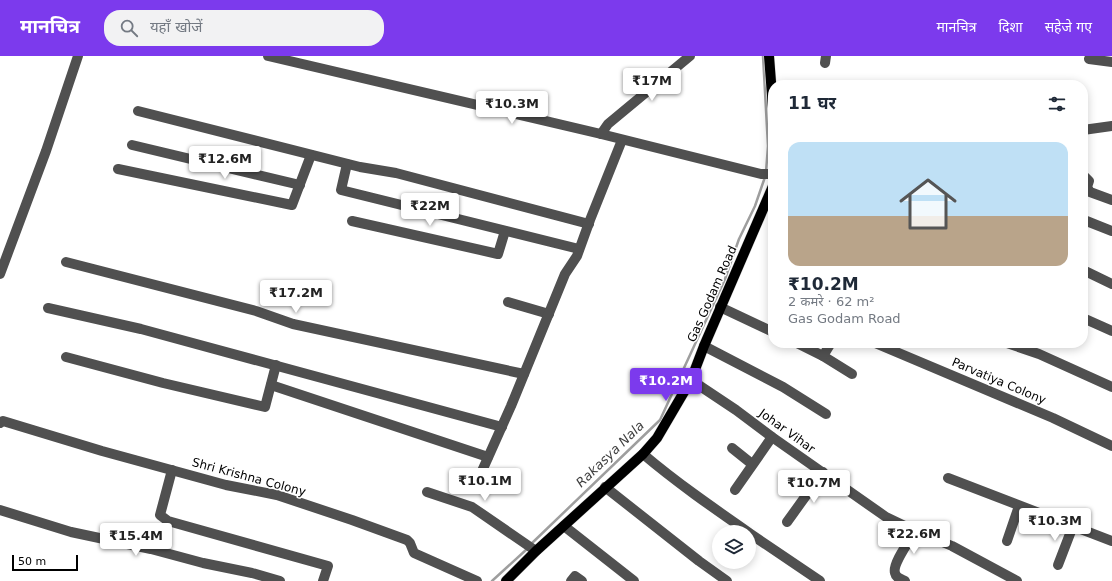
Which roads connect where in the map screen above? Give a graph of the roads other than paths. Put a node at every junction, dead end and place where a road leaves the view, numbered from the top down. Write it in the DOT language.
graph roads {
  1 [pos="78,56"];
  2 [pos="268,56"];
  3 [pos="690,56"];
  4 [pos="769,56"];
  5 [pos="1089,59"];
  6 [pos="1112,62"];
  7 [pos="771,80"];
  8 [pos="138,111"];
  9 [pos="1112,126"];
  10 [pos="1088,129"];
  11 [pos="600,134"];
  12 [pos="622,140"];
  13 [pos="132,145"];
  14 [pos="311,155"];
  15 [pos="347,164"];
  16 [pos="118,169"];
  17 [pos="767,174"];
  18 [pos="300,185"];
  19 [pos="1088,190"];
  20 [pos="768,199"];
  21 [pos="1112,200"];
  22 [pos="352,221"];
  23 [pos="1088,222"];
  24 [pos="589,224"];
  25 [pos="505,231"];
  26 [pos="1112,231"];
  27 [pos="579,249"];
  28 [pos="66,262"];
  29 [pos="1088,272"];
  30 [pos="0,274"];
  31 [pos="1112,284"];
  32 [pos="508,302"];
  33 [pos="720,307"];
  34 [pos="48,308"];
  35 [pos="549,314"];
  36 [pos="1088,320"];
  37 [pos="768,330"];
  38 [pos="1112,331"];
  39 [pos="704,346"];
  40 [pos="807,348"];
  41 [pos="827,348"];
  42 [pos="887,348"];
  43 [pos="1022,348"];
  44 [pos="823,356"];
  45 [pos="66,358"];
  46 [pos="276,365"];
  47 [pos="524,374"];
  48 [pos="852,374"];
  49 [pos="691,380"];
  50 [pos="271,385"];
  51 [pos="1112,387"];
  52 [pos="826,414"];
  53 [pos="1,422"];
  54 [pos="502,427"];
  55 [pos="772,437"];
  56 [pos="1112,446"];
  57 [pos="732,448"];
  58 [pos="643,454"];
  59 [pos="488,457"];
  60 [pos="752,464"];
  61 [pos="172,470"];
  62 [pos="822,472"];
  63 [pos="948,478"];
  64 [pos="478,480"];
  65 [pos="605,487"];
  66 [pos="735,490"];
  67 [pos="427,492"];
  68 [pos="1019,506"];
  69 [pos="0,510"];
  70 [pos="787,522"];
  71 [pos="738,525"];
  72 [pos="564,526"];
  73 [pos="1073,526"];
  74 [pos="915,531"];
  75 [pos="756,537"];
  76 [pos="1007,541"];
  77 [pos="1112,541"];
  78 [pos="531,548"];
  79 [pos="1058,565"];
  80 [pos="508,580"];
  81 [pos="280,581"];
  82 [pos="323,581"];
  83 [pos="477,581"];
  84 [pos="571,581"];
  85 [pos="582,581"];
  86 [pos="634,581"];
  87 [pos="728,581"];
  88 [pos="820,581"];
  89 [pos="905,581"];
  90 [pos="1017,581"];
  1 -- 30 [label="street"];
  2 -- 11 [label="street"];
  3 -- 11 [label="street"];
  4 -- 7 [label="main road"];
  5 -- 6 [label="street"];
  8 -- 14 [label="street"];
  9 -- 10 [label="street"];
  11 -- 12 [label="street"];
  12 -- 17 [label="street"];
  12 -- 24 [label="street"];
  13 -- 18 [label="street"];
  14 -- 15 [label="street"];
  14 -- 18 [label="street"];
  15 -- 24 [label="street"];
  15 -- 25 [label="street"];
  16 -- 18 [label="street"];
  19 -- 21 [label="street"];
  20 -- 33 [label="main road, Gas Godam Road"];
  22 -- 25 [label="street"];
  23 -- 26 [label="street"];
  24 -- 27 [label="street"];
  25 -- 27 [label="street"];
  27 -- 35 [label="street"];
  28 -- 47 [label="street"];
  29 -- 31 [label="street"];
  32 -- 35 [label="street"];
  33 -- 37 [label="street"];
  33 -- 39 [label="main road, Gas Godam Road"];
  34 -- 46 [label="street"];
  35 -- 47 [label="street"];
  36 -- 38 [label="street"];
  39 -- 49 [label="main road, Gas Godam Road"];
  39 -- 52 [label="street"];
  40 -- 44 [label="street"];
  41 -- 44 [label="street"];
  42 -- 56 [label="street, Parvatiya Colony"];
  43 -- 51 [label="street"];
  44 -- 48 [label="street"];
  45 -- 50 [label="street"];
  46 -- 50 [label="street"];
  46 -- 54 [label="street"];
  47 -- 54 [label="street"];
  49 -- 55 [label="street, Johar Vihar"];
  49 -- 58 [label="main road, Gas Godam Road"];
  50 -- 59 [label="street"];
  53 -- 61 [label="street, Shri Krishna Colony"];
  54 -- 59 [label="street"];
  55 -- 60 [label="street"];
  55 -- 62 [label="street, Johar Vihar"];
  57 -- 60 [label="street"];
  58 -- 65 [label="main road, Gas Godam Road"];
  58 -- 71 [label="street"];
  59 -- 64 [label="street"];
  60 -- 66 [label="street"];
  61 -- 82 [label="street"];
  61 -- 83 [label="street, Shri Krishna Colony"];
  62 -- 70 [label="street"];
  62 -- 74 [label="street, Johar Vihar"];
  63 -- 68 [label="street"];
  65 -- 72 [label="main road, Gas Godam Road"];
  65 -- 87 [label="street"];
  67 -- 78 [label="street"];
  68 -- 73 [label="street"];
  68 -- 76 [label="street"];
  69 -- 81 [label="street"];
  72 -- 78 [label="main road, Gas Godam Road"];
  72 -- 86 [label="street"];
  73 -- 77 [label="street"];
  73 -- 79 [label="street"];
  74 -- 89 [label="street"];
  74 -- 90 [label="street, Johar Vihar"];
  75 -- 88 [label="street"];
  78 -- 80 [label="main road, Gas Godam Road"];
  84 -- 85 [label="street"];
}
